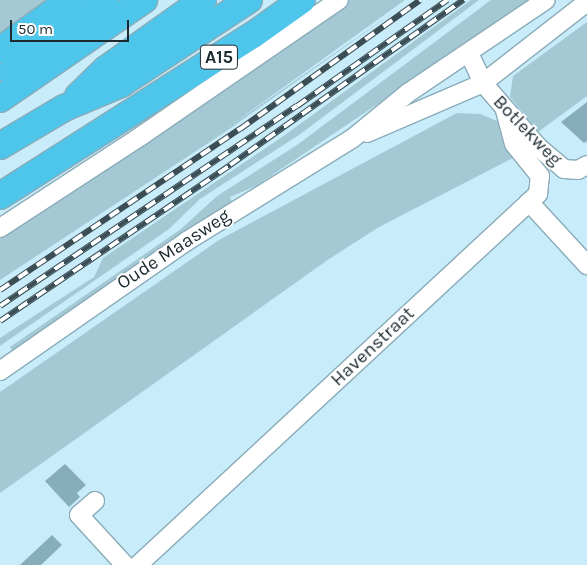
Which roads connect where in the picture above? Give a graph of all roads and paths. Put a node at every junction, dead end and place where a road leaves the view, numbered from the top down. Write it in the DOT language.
graph roads {
  1 [pos="70,0"];
  2 [pos="106,0"];
  3 [pos="144,0"];
  4 [pos="202,0"];
  5 [pos="249,0"];
  6 [pos="286,0"];
  7 [pos="302,0"];
  8 [pos="339,0"];
  9 [pos="546,0"];
  10 [pos="587,2"];
  11 [pos="0,50"];
  12 [pos="469,53"];
  13 [pos="0,80"];
  14 [pos="483,82"];
  15 [pos="0,99"];
  16 [pos="64,108"];
  17 [pos="505,110"];
  18 [pos="135,111"];
  19 [pos="353,138"];
  20 [pos="0,146"];
  21 [pos="587,165"];
  22 [pos="0,196"];
  23 [pos="529,202"];
  24 [pos="0,228"];
  25 [pos="587,265"];
  26 [pos="0,371"];
  27 [pos="95,501"];
  28 [pos="126,565"];
  29 [pos="138,565"];
  1 -- 11 [label="highway"];
  2 -- 13 [label="highway"];
  3 -- 15 [label="highway"];
  4 -- 16 [label="highway, A15"];
  5 -- 16 [label="highway, A15"];
  6 -- 18 [label="highway, A15"];
  7 -- 18 [label="highway, A15"];
  8 -- 24 [label="street"];
  9 -- 12 [label="street"];
  10 -- 14 [label="street, Botlekweg"];
  12 -- 14 [label="street"];
  12 -- 19 [label="street, Oude Maasweg"];
  14 -- 17 [label="street, Botlekweg"];
  14 -- 19 [label="street, Oude Maasweg"];
  16 -- 20 [label="highway, A15"];
  17 -- 21 [label="street, Botlekweg"];
  17 -- 23 [label="street, Havenstraat"];
  18 -- 22 [label="highway, A15"];
  19 -- 26 [label="street, Oude Maasweg"];
  23 -- 25 [label="street"];
  23 -- 29 [label="street, Havenstraat"];
  27 -- 28 [label="street"];
}
